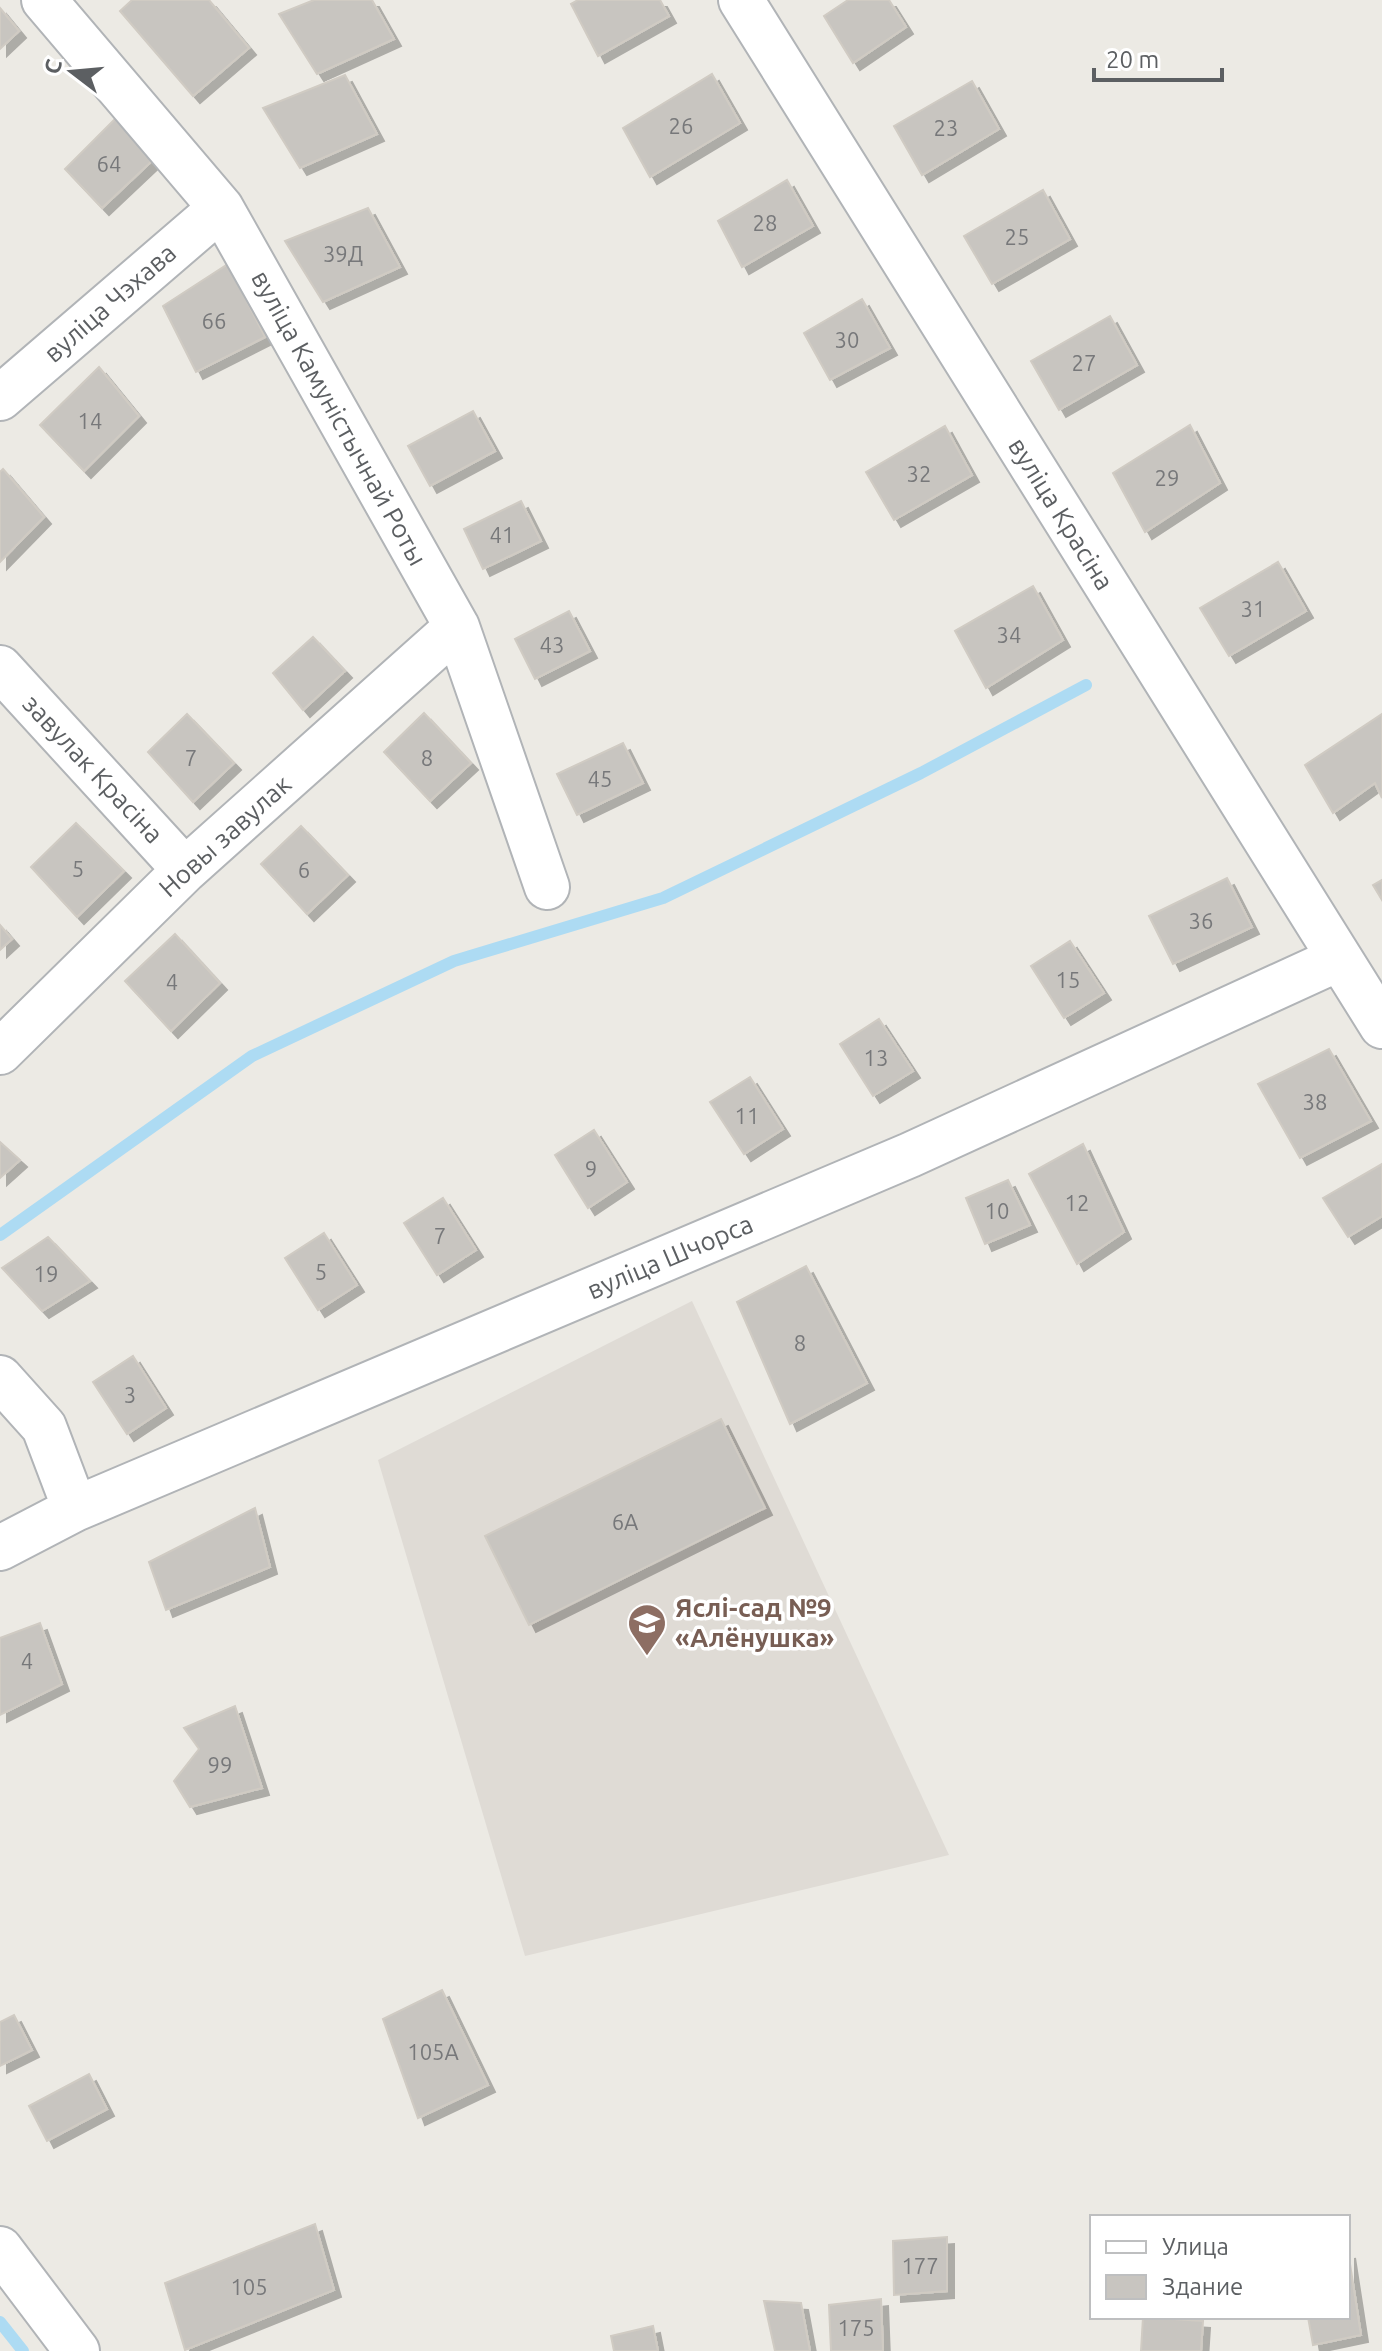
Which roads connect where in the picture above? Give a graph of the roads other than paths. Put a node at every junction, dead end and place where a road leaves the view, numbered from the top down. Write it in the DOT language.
graph roads {
  1 [pos="44,0"];
  2 [pos="741,0"];
  3 [pos="221,208"];
  4 [pos="0,398"];
  5 [pos="457,627"];
  6 [pos="0,668"];
  7 [pos="185,870"];
  8 [pos="547,887"];
  9 [pos="1338,959"];
  10 [pos="1382,1026"];
  11 [pos="0,1052"];
  12 [pos="0,1378"];
  13 [pos="75,1509"];
  14 [pos="0,1548"];
  15 [pos="0,2249"];
  16 [pos="77,2351"];
  1 -- 3 [label="street, вуліца Камуністычнай Роты"];
  2 -- 9 [label="street, вуліца Красіна"];
  3 -- 4 [label="street, вуліца Чэхава"];
  3 -- 5 [label="street, вуліца Камуністычнай Роты"];
  5 -- 7 [label="street, Новы завулак"];
  5 -- 8 [label="street, вуліца Камуністычнай Роты"];
  6 -- 7 [label="street, завулак Красіна"];
  7 -- 11 [label="street, Новы завулак"];
  9 -- 10 [label="street, вуліца Красіна"];
  9 -- 13 [label="street, вуліца Шчорса"];
  12 -- 13 [label="street"];
  13 -- 14 [label="street, вуліца Шчорса"];
  15 -- 16 [label="street"];
}
